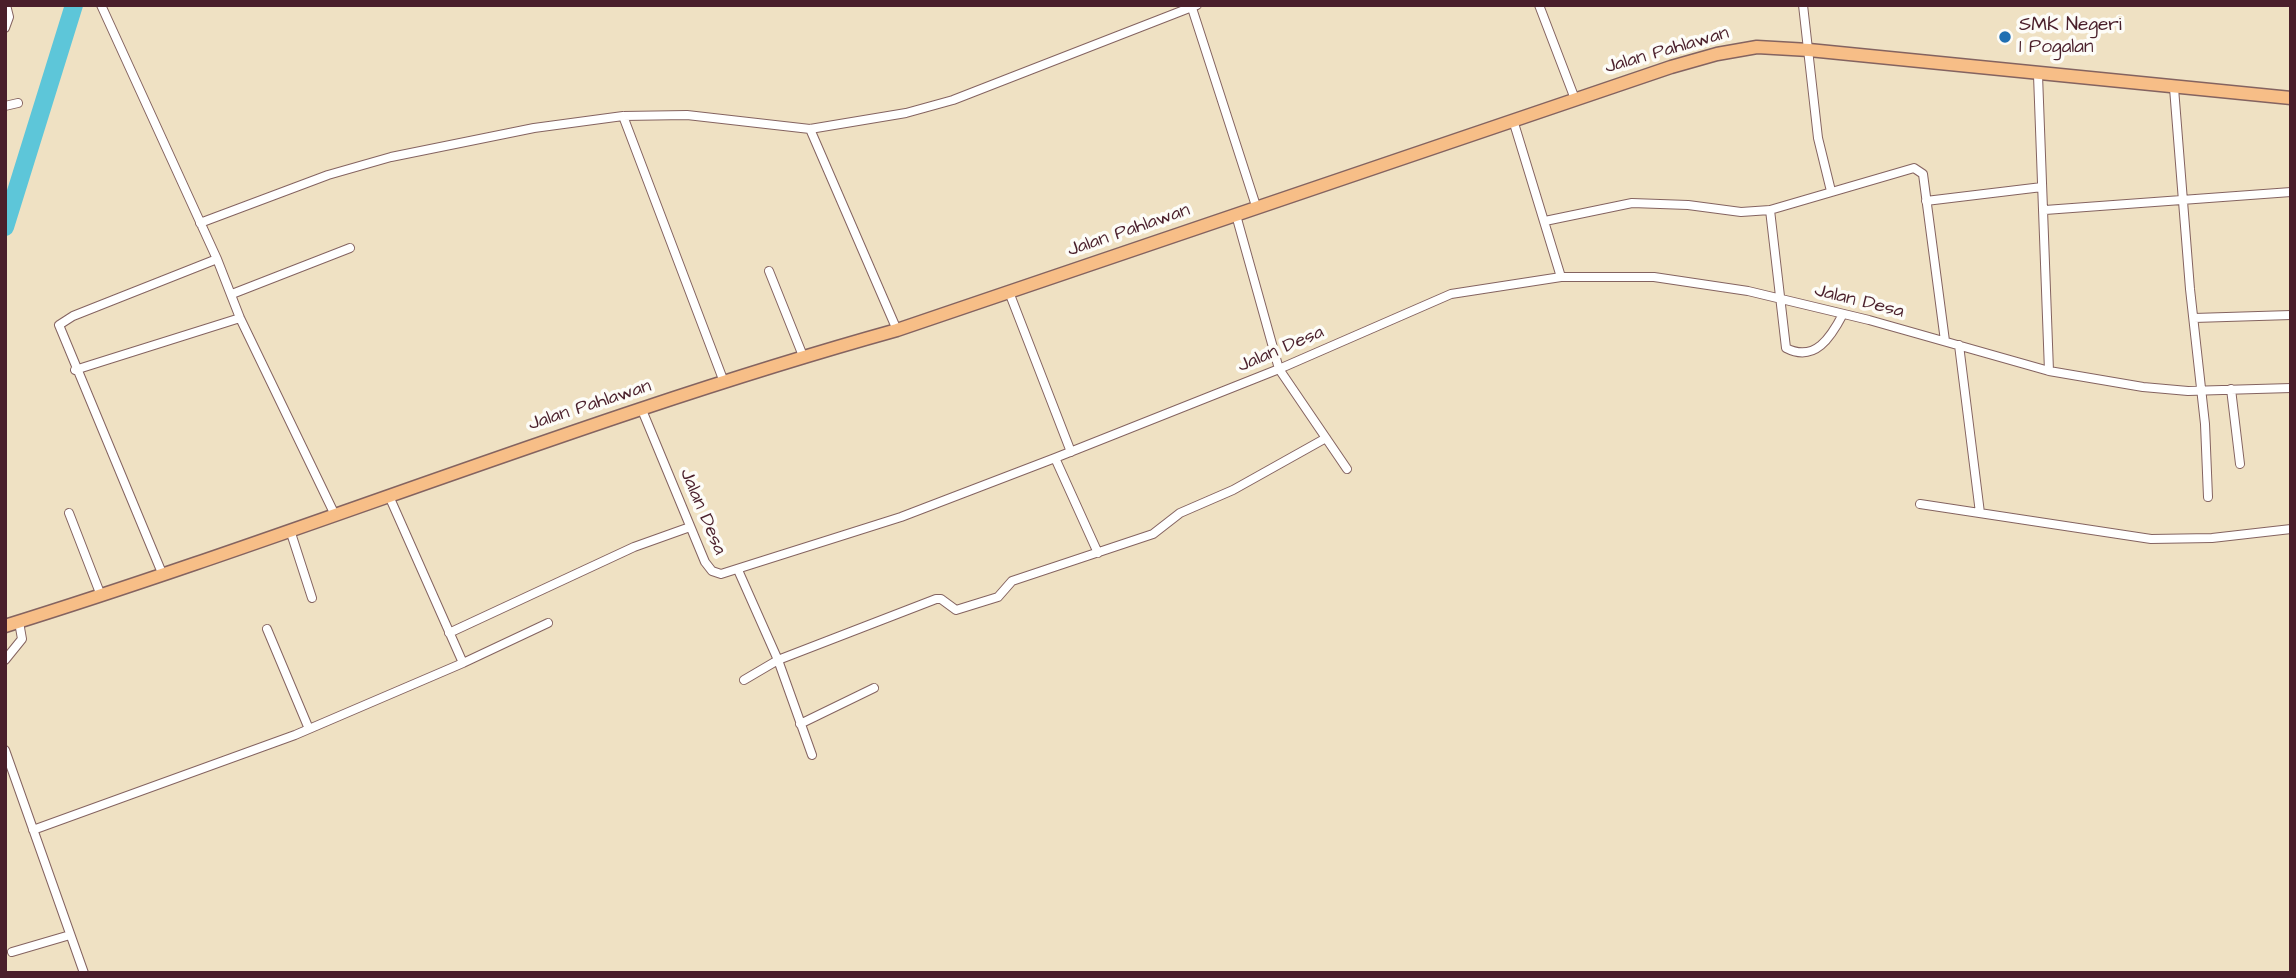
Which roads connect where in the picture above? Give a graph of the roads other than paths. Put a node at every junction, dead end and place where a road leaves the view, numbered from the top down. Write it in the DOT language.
graph roads {
  1 [pos="6,5"];
  2 [pos="1539,5"];
  3 [pos="1803,5"];
  4 [pos="1193,6"];
  5 [pos="103,9"];
  6 [pos="5,28"];
  7 [pos="1809,50"];
  8 [pos="2038,75"];
  9 [pos="2174,88"];
  10 [pos="1575,99"];
  11 [pos="2291,99"];
  12 [pos="18,103"];
  13 [pos="5,106"];
  14 [pos="623,116"];
  15 [pos="1513,120"];
  16 [pos="810,129"];
  17 [pos="2042,187"];
  18 [pos="1831,191"];
  19 [pos="2291,192"];
  20 [pos="1926,201"];
  21 [pos="2183,201"];
  22 [pos="1256,209"];
  23 [pos="1770,210"];
  24 [pos="2045,210"];
  25 [pos="1236,215"];
  26 [pos="1545,221"];
  27 [pos="200,223"];
  28 [pos="350,248"];
  29 [pos="217,258"];
  30 [pos="769,271"];
  31 [pos="1561,277"];
  32 [pos="1009,292"];
  33 [pos="232,294"];
  34 [pos="1779,298"];
  35 [pos="1843,314"];
  36 [pos="2291,315"];
  37 [pos="240,318"];
  38 [pos="2194,318"];
  39 [pos="897,330"];
  40 [pos="1945,341"];
  41 [pos="1959,345"];
  42 [pos="803,356"];
  43 [pos="1279,369"];
  44 [pos="75,370"];
  45 [pos="2049,371"];
  46 [pos="724,382"];
  47 [pos="2291,388"];
  48 [pos="2231,389"];
  49 [pos="2202,397"];
  50 [pos="642,410"];
  51 [pos="1326,438"];
  52 [pos="1071,452"];
  53 [pos="1055,458"];
  54 [pos="2240,464"];
  55 [pos="1348,469"];
  56 [pos="388,496"];
  57 [pos="2208,497"];
  58 [pos="1920,504"];
  59 [pos="69,513"];
  60 [pos="1980,513"];
  61 [pos="335,515"];
  62 [pos="690,527"];
  63 [pos="2291,529"];
  64 [pos="289,530"];
  65 [pos="1098,553"];
  66 [pos="738,570"];
  67 [pos="162,573"];
  68 [pos="100,593"];
  69 [pos="312,598"];
  70 [pos="19,622"];
  71 [pos="548,624"];
  72 [pos="5,626"];
  73 [pos="267,629"];
  74 [pos="449,633"];
  75 [pos="5,660"];
  76 [pos="778,660"];
  77 [pos="463,663"];
  78 [pos="744,680"];
  79 [pos="874,688"];
  80 [pos="800,724"];
  81 [pos="309,729"];
  82 [pos="5,750"];
  83 [pos="812,755"];
  84 [pos="33,830"];
  85 [pos="71,935"];
  86 [pos="12,952"];
  87 [pos="84,973"];
  1 -- 6 [label="street"];
  2 -- 10 [label="street"];
  3 -- 7 [label="street"];
  4 -- 16 [label="street"];
  4 -- 22 [label="street"];
  5 -- 27 [label="street"];
  7 -- 8 [label="highway, Jalan Pahlawan"];
  7 -- 10 [label="highway, Jalan Pahlawan"];
  7 -- 18 [label="street"];
  8 -- 9 [label="highway, Jalan Pahlawan"];
  8 -- 17 [label="street"];
  9 -- 11 [label="highway, Jalan Pahlawan"];
  9 -- 21 [label="street"];
  10 -- 15 [label="highway, Jalan Pahlawan"];
  12 -- 13 [label="street"];
  14 -- 16 [label="street"];
  14 -- 27 [label="street"];
  14 -- 46 [label="street"];
  15 -- 22 [label="highway, Jalan Pahlawan"];
  15 -- 26 [label="street"];
  16 -- 39 [label="street"];
  17 -- 20 [label="street"];
  17 -- 24 [label="street"];
  18 -- 20 [label="street"];
  18 -- 23 [label="street"];
  19 -- 21 [label="street"];
  20 -- 40 [label="street"];
  21 -- 24 [label="street"];
  21 -- 38 [label="street"];
  22 -- 25 [label="highway, Jalan Pahlawan"];
  23 -- 26 [label="street"];
  23 -- 34 [label="street"];
  24 -- 45 [label="street"];
  25 -- 32 [label="highway, Jalan Pahlawan"];
  25 -- 43 [label="street"];
  26 -- 31 [label="street"];
  27 -- 29 [label="street"];
  28 -- 33 [label="street"];
  29 -- 33 [label="street"];
  29 -- 44 [label="street"];
  30 -- 42 [label="street"];
  31 -- 34 [label="street, Jalan Desa"];
  31 -- 43 [label="street, Jalan Desa"];
  32 -- 39 [label="highway, Jalan Pahlawan"];
  32 -- 52 [label="street"];
  33 -- 37 [label="street"];
  34 -- 35 [label="street, Jalan Desa"];
  34 -- 35 [label="street"];
  35 -- 40 [label="street, Jalan Desa"];
  36 -- 38 [label="street"];
  37 -- 44 [label="street"];
  37 -- 61 [label="street"];
  38 -- 49 [label="street"];
  39 -- 42 [label="highway, Jalan Pahlawan"];
  40 -- 41 [label="street, Jalan Desa"];
  41 -- 45 [label="street, Jalan Desa"];
  41 -- 60 [label="street"];
  42 -- 46 [label="highway, Jalan Pahlawan"];
  43 -- 51 [label="street"];
  43 -- 52 [label="street, Jalan Desa"];
  44 -- 67 [label="street"];
  45 -- 49 [label="street, Jalan Desa"];
  46 -- 50 [label="highway, Jalan Pahlawan"];
  47 -- 48 [label="street, Jalan Desa"];
  48 -- 49 [label="street, Jalan Desa"];
  48 -- 54 [label="street"];
  49 -- 57 [label="street"];
  50 -- 56 [label="highway, Jalan Pahlawan"];
  50 -- 62 [label="street, Jalan Desa"];
  51 -- 55 [label="street"];
  51 -- 65 [label="street"];
  52 -- 53 [label="street, Jalan Desa"];
  53 -- 65 [label="street"];
  53 -- 66 [label="street, Jalan Desa"];
  56 -- 61 [label="highway, Jalan Pahlawan"];
  56 -- 74 [label="street"];
  58 -- 60 [label="street"];
  59 -- 68 [label="street"];
  60 -- 63 [label="street"];
  61 -- 64 [label="highway, Jalan Pahlawan"];
  62 -- 66 [label="street, Jalan Desa"];
  62 -- 74 [label="street"];
  64 -- 67 [label="highway, Jalan Pahlawan"];
  64 -- 69 [label="street"];
  65 -- 76 [label="street"];
  66 -- 76 [label="street"];
  67 -- 68 [label="highway, Jalan Pahlawan"];
  68 -- 70 [label="highway, Jalan Pahlawan"];
  70 -- 72 [label="highway, Jalan Pahlawan"];
  70 -- 75 [label="street"];
  71 -- 77 [label="street"];
  73 -- 81 [label="street"];
  74 -- 77 [label="street"];
  76 -- 78 [label="street"];
  76 -- 80 [label="street"];
  77 -- 81 [label="street"];
  79 -- 80 [label="street"];
  80 -- 83 [label="street"];
  81 -- 84 [label="street"];
  82 -- 84 [label="street"];
  84 -- 85 [label="street"];
  85 -- 86 [label="street"];
  85 -- 87 [label="street"];
}
